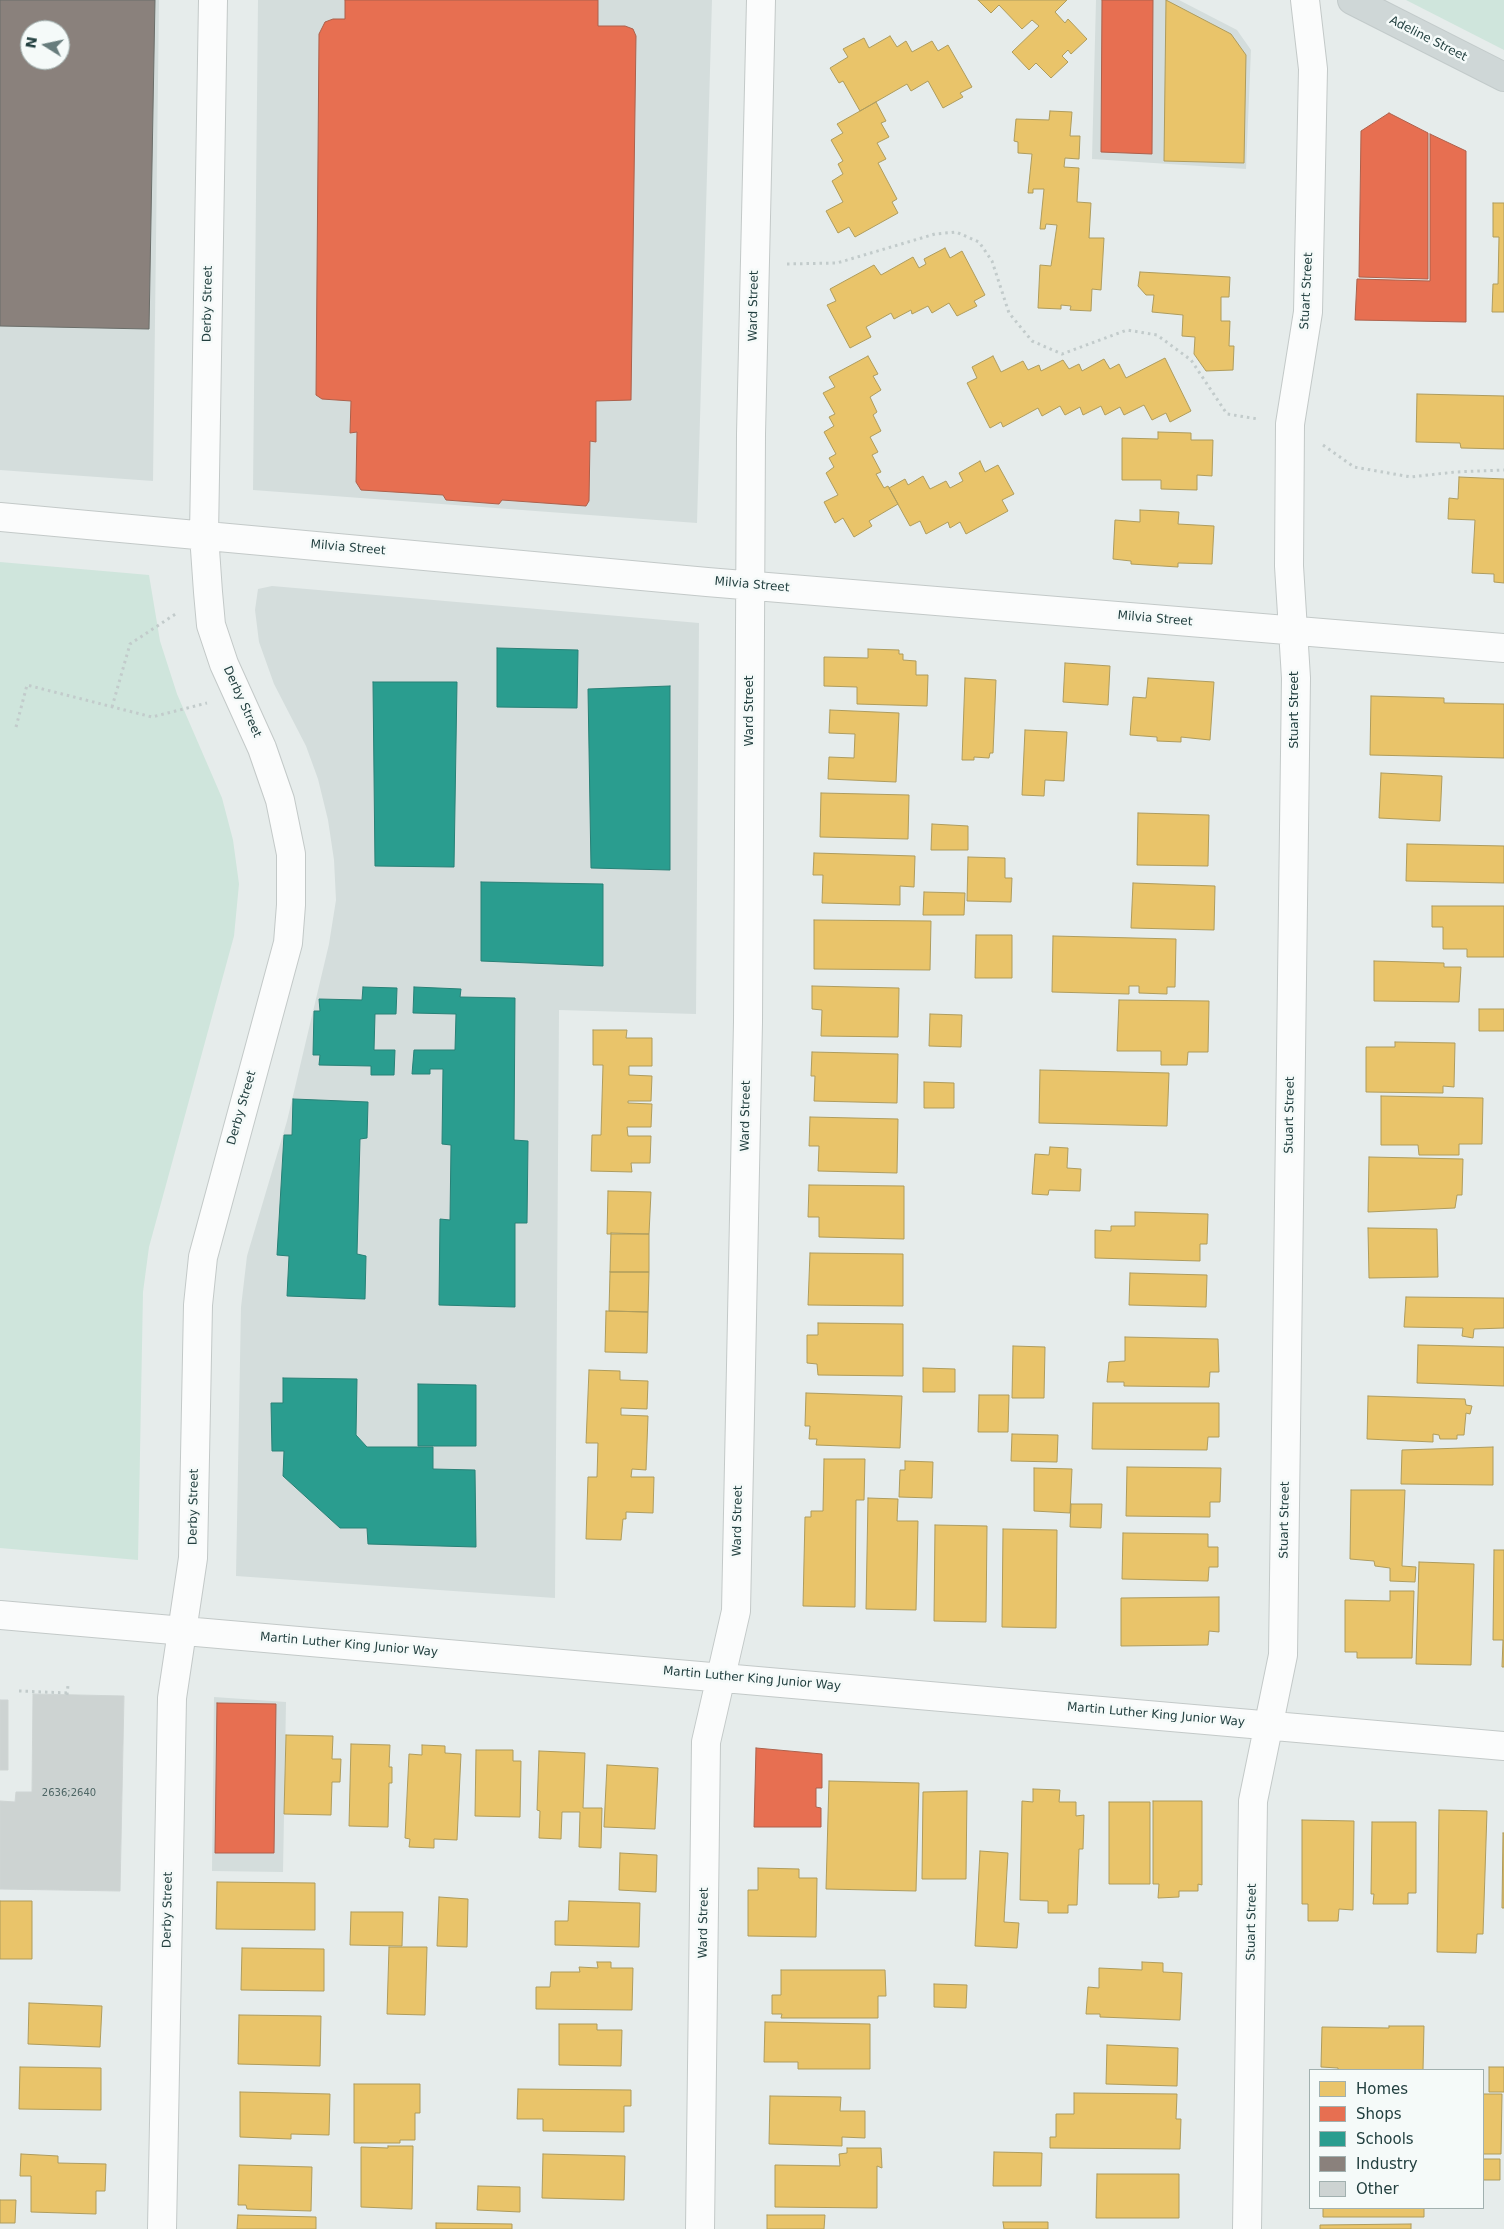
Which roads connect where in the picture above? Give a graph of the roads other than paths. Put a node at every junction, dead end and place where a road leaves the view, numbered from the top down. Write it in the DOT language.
graph roads {
  1 [pos="213,0"];
  2 [pos="760,0"];
  3 [pos="1305,0"];
  4 [pos="1352,0"];
  5 [pos="1504,77"];
  6 [pos="0,517"];
  7 [pos="204,535"];
  8 [pos="750,585"];
  9 [pos="1293,630"];
  10 [pos="1504,648"];
  11 [pos="0,1615"];
  12 [pos="182,1630"];
  13 [pos="721,1676"];
  14 [pos="1268,1725"];
  15 [pos="1504,1746"];
  16 [pos="162,2229"];
  17 [pos="700,2229"];
  18 [pos="1247,2229"];
  1 -- 7 [label="street, Derby Street"];
  2 -- 8 [label="street, Ward Street"];
  3 -- 9 [label="street, Stuart Street"];
  4 -- 5 [label="main road, Adeline Street"];
  6 -- 7 [label="street, Milvia Street"];
  7 -- 8 [label="street, Milvia Street"];
  7 -- 12 [label="street, Derby Street"];
  8 -- 9 [label="street, Milvia Street"];
  8 -- 13 [label="street, Ward Street"];
  9 -- 10 [label="street, Milvia Street"];
  9 -- 14 [label="street, Stuart Street"];
  11 -- 12 [label="street, Martin Luther King Junior Way"];
  12 -- 13 [label="street, Martin Luther King Junior Way"];
  12 -- 16 [label="street, Derby Street"];
  13 -- 14 [label="street, Martin Luther King Junior Way"];
  13 -- 17 [label="street, Ward Street"];
  14 -- 15 [label="street, Martin Luther King Junior Way"];
  14 -- 18 [label="street, Stuart Street"];
}
